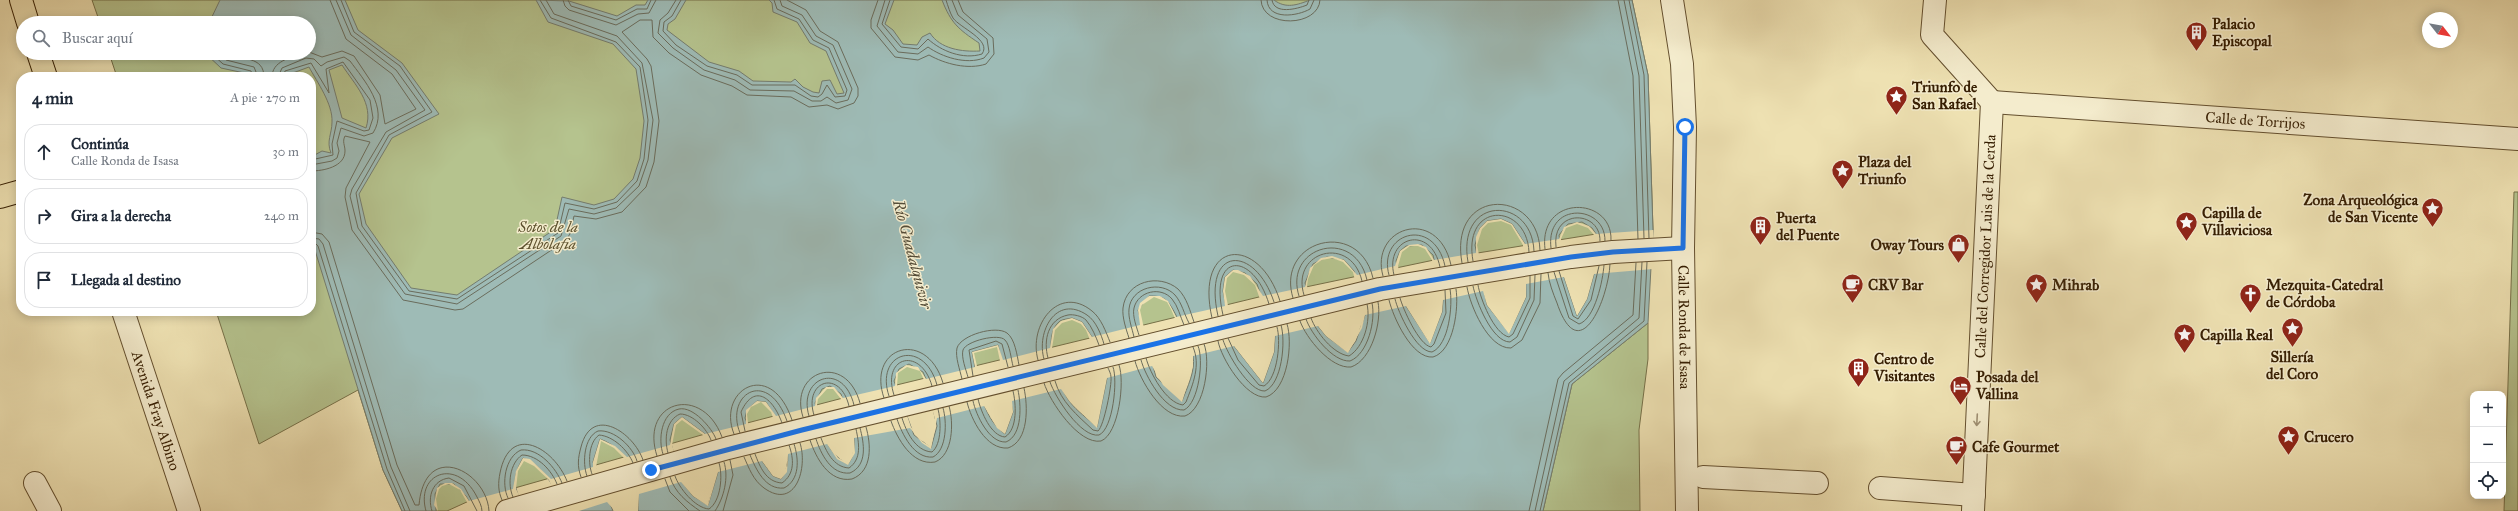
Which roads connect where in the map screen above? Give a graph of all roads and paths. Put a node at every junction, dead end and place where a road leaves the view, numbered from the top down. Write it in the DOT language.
graph roads {
  1 [pos="21,0"];
  2 [pos="1672,0"];
  3 [pos="1935,0"];
  4 [pos="26,16"];
  5 [pos="40,60"];
  6 [pos="44,72"];
  7 [pos="1992,102"];
  8 [pos="2518,139"];
  9 [pos="16,193"];
  10 [pos="0,198"];
  11 [pos="1683,248"];
  12 [pos="125,316"];
  13 [pos="1703,477"];
  14 [pos="35,483"];
  15 [pos="1817,483"];
  16 [pos="1880,488"];
  17 [pos="1974,503"];
  18 [pos="50,511"];
  19 [pos="189,511"];
  20 [pos="507,511"];
  21 [pos="1687,511"];
  1 -- 4 [label="main road"];
  2 -- 11 [label="street, Calle Ronda de Isasa"];
  3 -- 7 [label="street"];
  5 -- 6 [label="main road"];
  7 -- 8 [label="street, Calle de Torrijos"];
  7 -- 17 [label="street, Calle del Corregidor Luis de la Cerda, one-way"];
  9 -- 10 [label="main road"];
  11 -- 20 [label="street"];
  11 -- 21 [label="street, Calle Ronda de Isasa"];
  12 -- 19 [label="street, Avenida Fray Albino"];
  13 -- 15 [label="street"];
  14 -- 18 [label="street"];
  16 -- 17 [label="street"];
}
